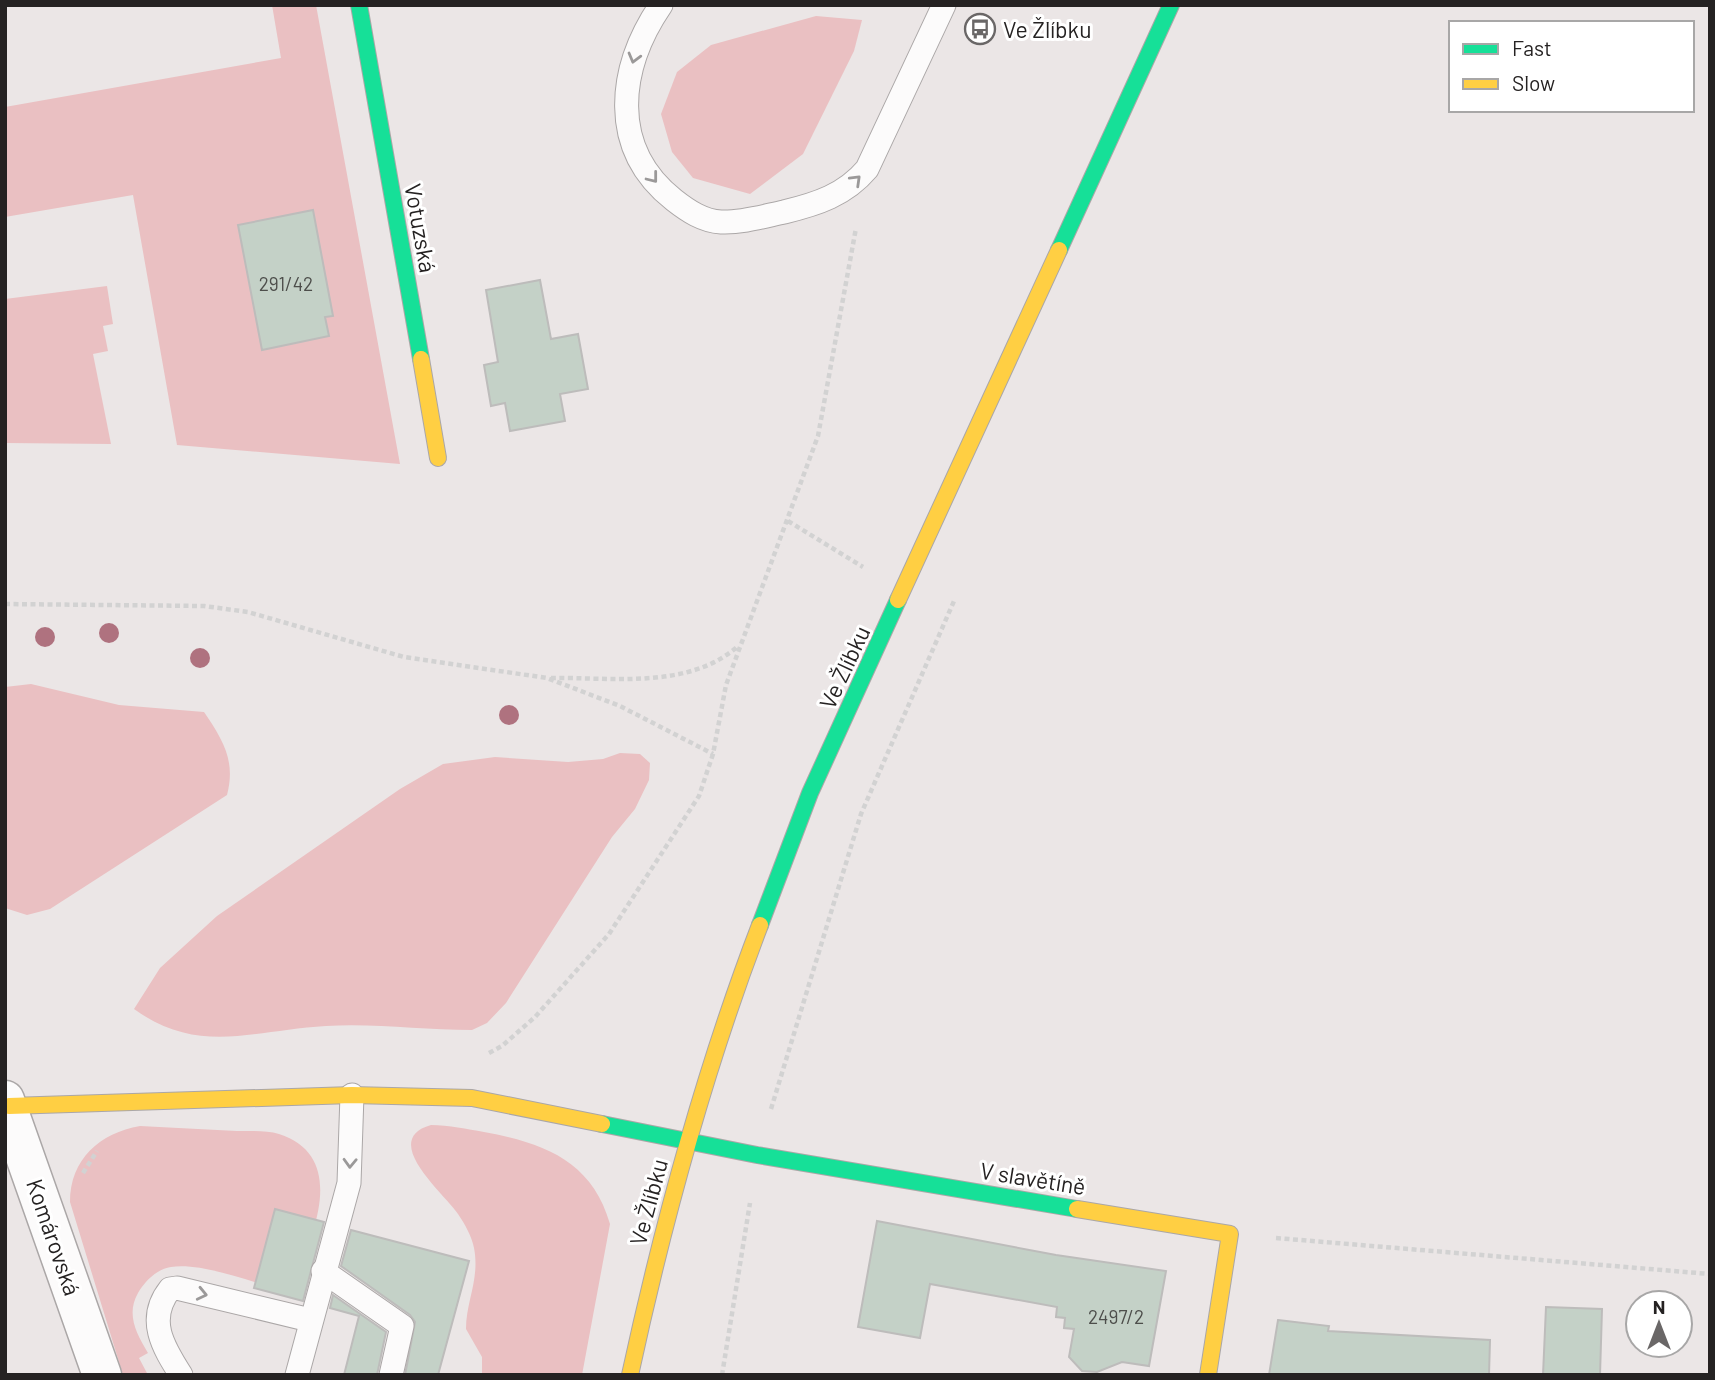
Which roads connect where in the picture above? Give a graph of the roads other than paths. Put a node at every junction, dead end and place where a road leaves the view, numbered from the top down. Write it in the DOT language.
graph roads {
  1 [pos="359,5"];
  2 [pos="661,5"];
  3 [pos="944,5"];
  4 [pos="1171,5"];
  5 [pos="438,458"];
  6 [pos="352,1095"];
  7 [pos="7,1103"];
  8 [pos="688,1141"];
  9 [pos="323,1271"];
  10 [pos="310,1320"];
  11 [pos="102,1375"];
  12 [pos="181,1375"];
  13 [pos="297,1375"];
  14 [pos="391,1375"];
  15 [pos="630,1375"];
  16 [pos="1208,1375"];
  1 -- 5 [label="street, Votuzská"];
  2 -- 3 [label="lane, one-way"];
  4 -- 8 [label="street, Ve Žlíbku"];
  6 -- 7 [label="street, V slavětíně"];
  6 -- 8 [label="street, V slavětíně"];
  6 -- 9 [label="lane, one-way"];
  7 -- 11 [label="street, Komárovská"];
  8 -- 15 [label="street, Ve Žlíbku"];
  8 -- 16 [label="street, V slavětíně"];
  9 -- 10 [label="lane"];
  9 -- 14 [label="lane"];
  12 -- 10 [label="lane, one-way"];
  10 -- 13 [label="lane"];
}
